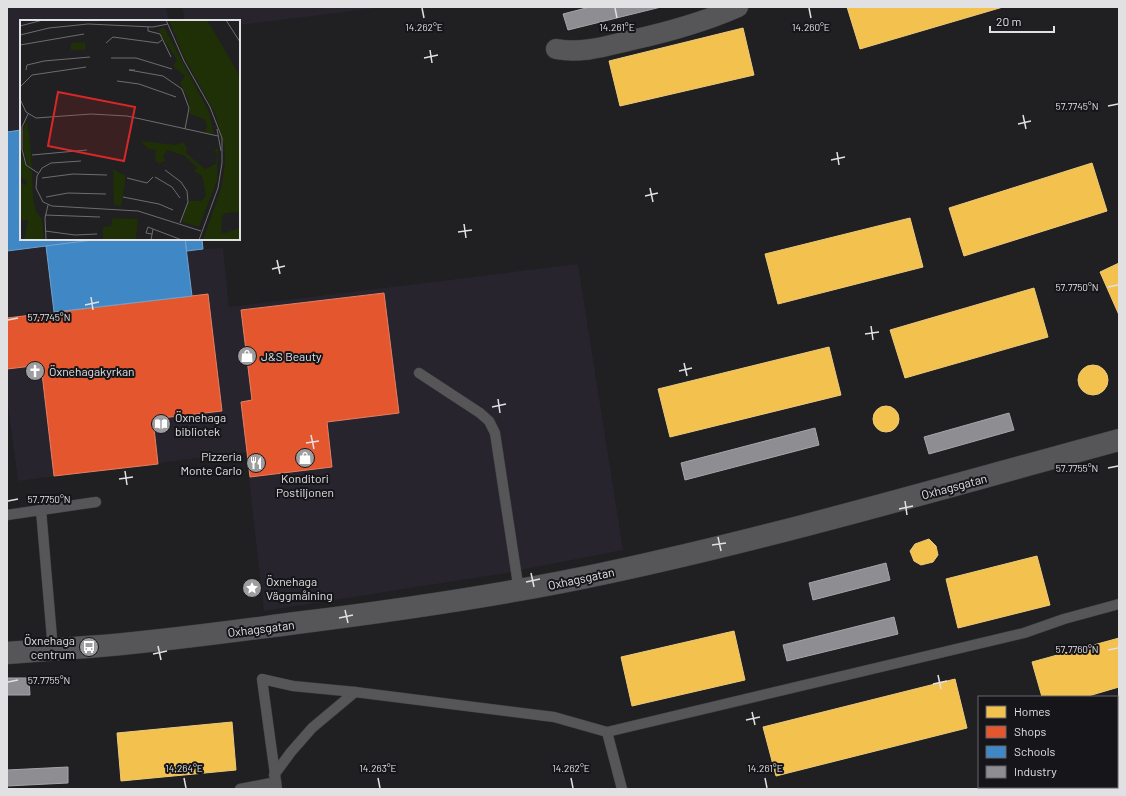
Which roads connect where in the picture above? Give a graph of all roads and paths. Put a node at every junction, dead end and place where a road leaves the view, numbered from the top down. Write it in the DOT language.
graph roads {
  1 [pos="738,7"];
  2 [pos="556,49"];
  3 [pos="419,373"];
  4 [pos="1119,440"];
  5 [pos="96,502"];
  6 [pos="41,510"];
  7 [pos="7,515"];
  8 [pos="519,590"];
  9 [pos="1119,604"];
  10 [pos="53,650"];
  11 [pos="7,652"];
  12 [pos="355,692"];
  13 [pos="607,732"];
  14 [pos="276,782"];
  15 [pos="240,789"];
  16 [pos="622,789"];
  1 -- 2 [label="street"];
  3 -- 8 [label="lane"];
  4 -- 8 [label="street, Oxhagsgatan"];
  5 -- 6 [label="lane"];
  6 -- 7 [label="lane"];
  6 -- 10 [label="lane"];
  8 -- 10 [label="street, Oxhagsgatan"];
  9 -- 13 [label="lane"];
  10 -- 11 [label="street, Oxhagsgatan"];
  12 -- 13 [label="lane"];
  12 -- 14 [label="lane"];
  12 -- 14 [label="lane"];
  13 -- 16 [label="lane"];
  14 -- 15 [label="lane"];
}
